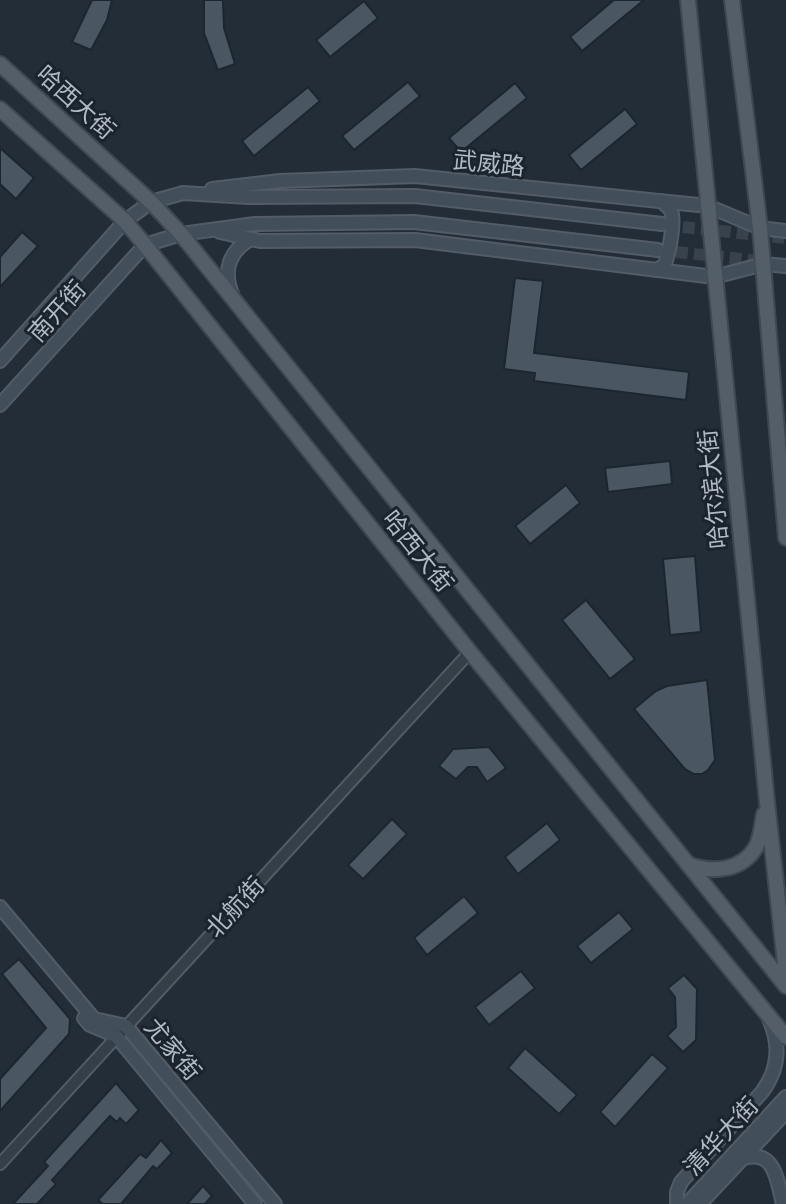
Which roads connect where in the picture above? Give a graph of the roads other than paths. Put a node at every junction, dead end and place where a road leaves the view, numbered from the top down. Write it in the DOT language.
graph roads {
  1 [pos="688,0"];
  2 [pos="732,0"];
  3 [pos="0,64"];
  4 [pos="0,109"];
  5 [pos="183,193"];
  6 [pos="661,201"];
  7 [pos="151,202"];
  8 [pos="708,206"];
  9 [pos="125,221"];
  10 [pos="662,225"];
  11 [pos="761,228"];
  12 [pos="210,229"];
  13 [pos="786,231"];
  14 [pos="181,234"];
  15 [pos="250,239"];
  16 [pos="145,245"];
  17 [pos="658,250"];
  18 [pos="764,264"];
  19 [pos="786,266"];
  20 [pos="656,270"];
  21 [pos="714,276"];
  22 [pos="235,301"];
  23 [pos="0,361"];
  24 [pos="0,405"];
  25 [pos="786,538"];
  26 [pos="470,652"];
  27 [pos="767,802"];
  28 [pos="690,865"];
  29 [pos="0,907"];
  30 [pos="0,919"];
  31 [pos="786,972"];
  32 [pos="786,986"];
  33 [pos="766,1012"];
  34 [pos="126,1026"];
  35 [pos="116,1036"];
  36 [pos="786,1037"];
  37 [pos="786,1097"];
  38 [pos="786,1112"];
  39 [pos="741,1159"];
  40 [pos="0,1164"];
  41 [pos="255,1204"];
  42 [pos="275,1204"];
  43 [pos="677,1204"];
  44 [pos="687,1204"];
  45 [pos="700,1204"];
  46 [pos="783,1204"];
  1 -- 8 [label="main road, 哈尔滨大街"];
  2 -- 11 [label="main road"];
  3 -- 7 [label="main road, 哈西大街"];
  4 -- 9 [label="main road, 哈西大街"];
  5 -- 6 [label="main road, 武威路"];
  5 -- 7 [label="main road, 武威路"];
  5 -- 10 [label="main road, 武威路"];
  6 -- 8 [label="main road, 武威路"];
  6 -- 20 [label="main road"];
  7 -- 9 [label="main road, 武威路"];
  7 -- 14 [label="main road, 哈西大街"];
  8 -- 11 [label="main road, 武威路"];
  8 -- 21 [label="main road, 哈尔滨大街"];
  9 -- 16 [label="main road, 哈西大街"];
  9 -- 23 [label="main road, 南开街"];
  11 -- 13 [label="main road, 武威路"];
  11 -- 18 [label="main road"];
  12 -- 14 [label="main road"];
  12 -- 15 [label="main road"];
  12 -- 17 [label="main road"];
  14 -- 16 [label="main road"];
  14 -- 22 [label="main road, 哈西大街"];
  15 -- 20 [label="main road"];
  15 -- 22 [label="main road"];
  16 -- 24 [label="main road, 南开街"];
  16 -- 26 [label="main road, 哈西大街"];
  18 -- 19 [label="main road"];
  18 -- 21 [label="main road"];
  18 -- 25 [label="main road"];
  20 -- 21 [label="main road"];
  21 -- 27 [label="main road, 哈尔滨大街"];
  22 -- 28 [label="main road, 哈西大街"];
  26 -- 33 [label="main road, 哈西大街"];
  26 -- 34 [label="street, 北航街"];
  27 -- 28 [label="main road"];
  27 -- 31 [label="main road, 哈尔滨大街"];
  28 -- 32 [label="main road, 哈西大街"];
  29 -- 34 [label="main road, 尤家街"];
  30 -- 35 [label="main road, 尤家街"];
  33 -- 36 [label="main road, 哈西大街"];
  33 -- 43 [label="main road"];
  34 -- 35 [label="street, 北航街"];
  34 -- 42 [label="main road, 尤家街"];
  35 -- 40 [label="street, 北航街"];
  35 -- 41 [label="main road, 尤家街"];
  37 -- 44 [label="main road, 清华大街"];
  38 -- 39 [label="main road, 清华大街"];
  39 -- 45 [label="main road, 清华大街"];
  39 -- 46 [label="main road"];
}
